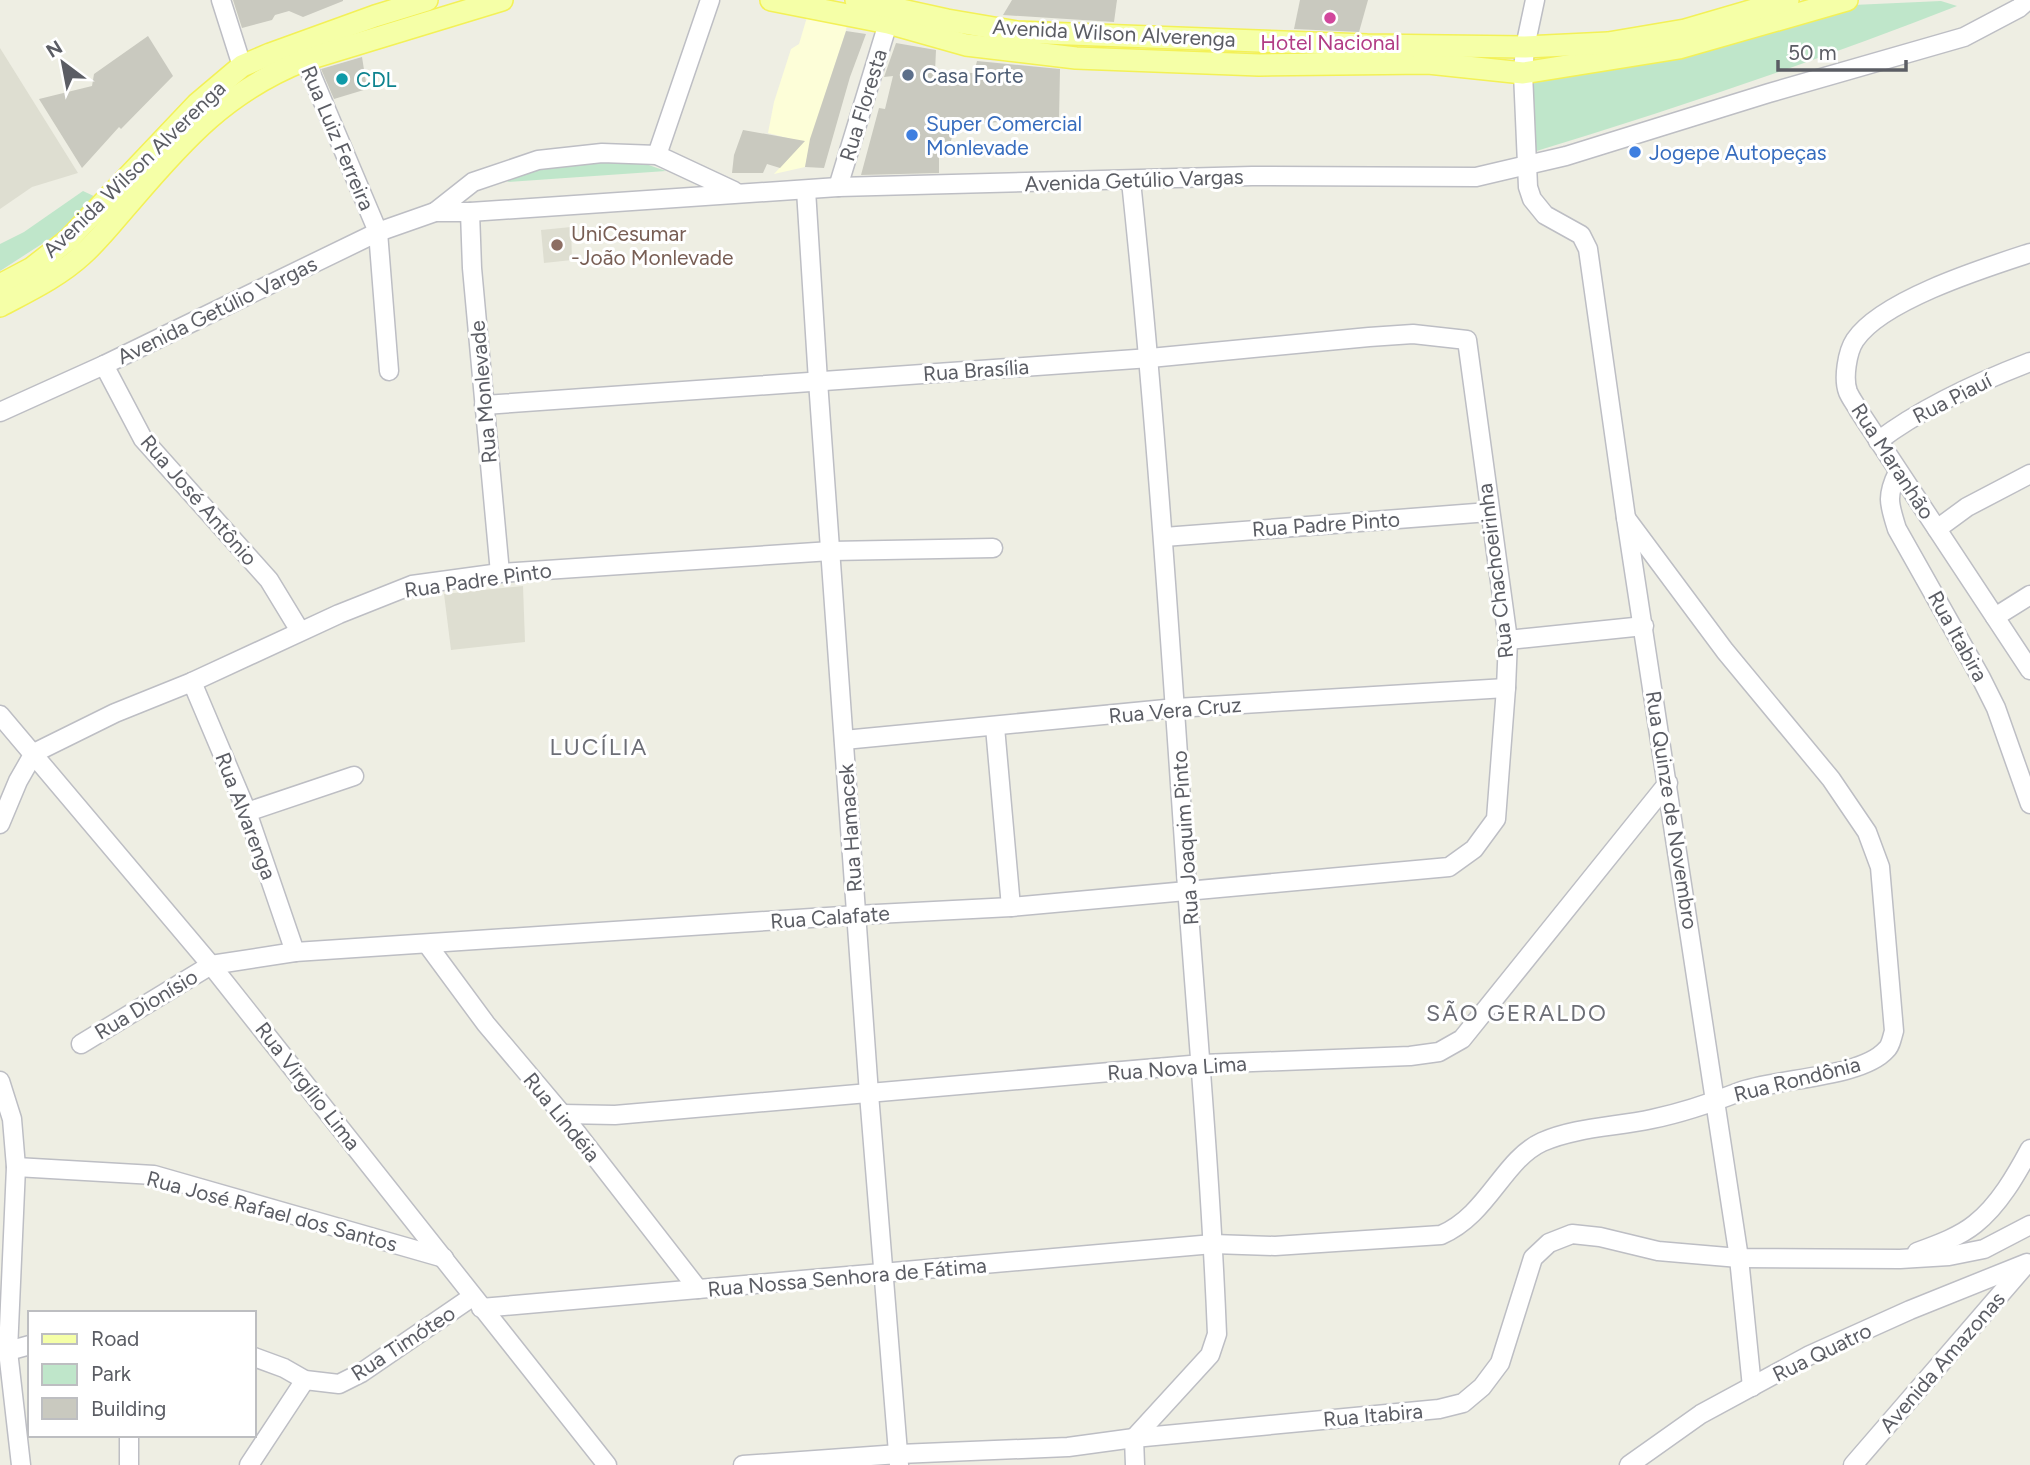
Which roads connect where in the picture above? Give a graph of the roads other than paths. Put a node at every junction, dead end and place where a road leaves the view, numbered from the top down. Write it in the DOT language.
graph roads {
  1 [pos="221,0"];
  2 [pos="427,0"];
  3 [pos="502,0"];
  4 [pos="710,0"];
  5 [pos="771,0"];
  6 [pos="855,0"];
  7 [pos="1535,0"];
  8 [pos="1788,0"];
  9 [pos="1847,0"];
  10 [pos="2028,0"];
  11 [pos="1753,5"];
  12 [pos="898,11"];
  13 [pos="1525,47"];
  14 [pos="302,52"];
  15 [pos="242,66"];
  16 [pos="1523,73"];
  17 [pos="657,155"];
  18 [pos="1525,165"];
  19 [pos="1131,181"];
  20 [pos="838,187"];
  21 [pos="806,190"];
  22 [pos="741,193"];
  23 [pos="435,212"];
  24 [pos="470,212"];
  25 [pos="378,232"];
  26 [pos="2030,253"];
  27 [pos="0,285"];
  28 [pos="0,306"];
  29 [pos="1467,340"];
  30 [pos="1150,358"];
  31 [pos="2030,362"];
  32 [pos="104,365"];
  33 [pos="388,371"];
  34 [pos="818,381"];
  35 [pos="484,405"];
  36 [pos="0,412"];
  37 [pos="1878,441"];
  38 [pos="1898,472"];
  39 [pos="2030,474"];
  40 [pos="1489,512"];
  41 [pos="1626,518"];
  42 [pos="1937,529"];
  43 [pos="1164,537"];
  44 [pos="993,548"];
  45 [pos="831,551"];
  46 [pos="500,573"];
  47 [pos="2030,595"];
  48 [pos="1995,617"];
  49 [pos="1644,626"];
  50 [pos="300,631"];
  51 [pos="1508,640"];
  52 [pos="2030,670"];
  53 [pos="192,682"];
  54 [pos="1506,688"];
  55 [pos="1176,708"];
  56 [pos="0,715"];
  57 [pos="995,727"];
  58 [pos="844,740"];
  59 [pos="34,753"];
  60 [pos="354,776"];
  61 [pos="1668,783"];
  62 [pos="2030,804"];
  63 [pos="247,812"];
  64 [pos="0,824"];
  65 [pos="1449,867"];
  66 [pos="1188,891"];
  67 [pos="1011,907"];
  68 [pos="857,915"];
  69 [pos="427,944"];
  70 [pos="295,952"];
  71 [pos="211,965"];
  72 [pos="81,1044"];
  73 [pos="1202,1064"];
  74 [pos="0,1081"];
  75 [pos="869,1094"];
  76 [pos="1716,1101"];
  77 [pos="562,1114"];
  78 [pos="2030,1149"];
  79 [pos="16,1167"];
  80 [pos="2030,1225"];
  81 [pos="1213,1244"];
  82 [pos="444,1258"];
  83 [pos="1739,1258"];
  84 [pos="1900,1259"];
  85 [pos="2029,1262"];
  86 [pos="883,1274"];
  87 [pos="698,1289"];
  88 [pos="477,1303"];
  89 [pos="28,1345"];
  90 [pos="4,1350"];
  91 [pos="256,1358"];
  92 [pos="305,1380"];
  93 [pos="1752,1387"];
  94 [pos="129,1437"];
  95 [pos="1134,1438"];
  96 [pos="899,1460"];
  97 [pos="22,1465"];
  98 [pos="129,1465"];
  99 [pos="249,1465"];
  100 [pos="607,1465"];
  101 [pos="743,1465"];
  102 [pos="1135,1465"];
  103 [pos="1629,1465"];
  104 [pos="1853,1465"];
  1 -- 15 [label="street"];
  2 -- 14 [label="main road, Avenida Wilson Alverenga"];
  3 -- 14 [label="main road, Avenida Wilson Alverenga"];
  4 -- 17 [label="street"];
  5 -- 12 [label="main road, Avenida Wilson Alverenga"];
  6 -- 12 [label="main road"];
  7 -- 13 [label="street"];
  8 -- 11 [label="main road, Avenida Wilson Alverenga"];
  9 -- 16 [label="main road, Avenida Wilson Alverenga"];
  10 -- 18 [label="street, Avenida Getúlio Vargas"];
  11 -- 13 [label="main road, Avenida Wilson Alverenga"];
  12 -- 13 [label="main road, Avenida Wilson Alverenga"];
  12 -- 16 [label="main road, Avenida Wilson Alverenga"];
  12 -- 20 [label="street, Rua Floresta"];
  13 -- 16 [label="street"];
  14 -- 15 [label="main road, Avenida Wilson Alverenga"];
  14 -- 25 [label="street, Rua Luiz Ferreira"];
  14 -- 28 [label="main road, Avenida Wilson Alverenga"];
  15 -- 27 [label="main road, Avenida Wilson Alverenga"];
  16 -- 18 [label="street"];
  17 -- 22 [label="street, Avenida Getúlio Vargas"];
  17 -- 23 [label="street, Avenida Getúlio Vargas"];
  18 -- 19 [label="street, Avenida Getúlio Vargas"];
  18 -- 41 [label="street, Rua Quinze de Novembro"];
  19 -- 20 [label="street, Avenida Getúlio Vargas"];
  19 -- 30 [label="street, Rua Joaquim Pinto"];
  20 -- 21 [label="street, Avenida Getúlio Vargas"];
  21 -- 22 [label="street, Avenida Getúlio Vargas"];
  21 -- 34 [label="street, Rua Hamacek"];
  22 -- 24 [label="street, Avenida Getúlio Vargas"];
  23 -- 24 [label="street, Avenida Getúlio Vargas"];
  23 -- 25 [label="street, Avenida Getúlio Vargas"];
  24 -- 35 [label="street, Rua Monlevade"];
  25 -- 32 [label="street, Avenida Getúlio Vargas"];
  25 -- 33 [label="street, Rua Luiz Ferreira"];
  26 -- 37 [label="street, Rua Maranhão"];
  29 -- 30 [label="street, Rua Brasília"];
  29 -- 40 [label="street, Rua Chachoeirinha"];
  30 -- 34 [label="street, Rua Brasília"];
  30 -- 43 [label="street, Rua Joaquim Pinto"];
  31 -- 37 [label="street, Rua Piauí"];
  32 -- 36 [label="street, Avenida Getúlio Vargas"];
  32 -- 50 [label="street, Rua José Antônio"];
  34 -- 35 [label="street, Rua Brasília"];
  34 -- 45 [label="street, Rua Hamacek"];
  35 -- 46 [label="street, Rua Monlevade"];
  37 -- 38 [label="street, Rua Maranhão"];
  38 -- 42 [label="street, Rua Maranhão"];
  38 -- 62 [label="street, Rua Itabira"];
  39 -- 42 [label="street"];
  40 -- 43 [label="street, Rua Padre Pinto"];
  40 -- 51 [label="street, Rua Chachoeirinha"];
  41 -- 49 [label="street, Rua Quinze de Novembro"];
  41 -- 76 [label="street, Rua Rondônia"];
  42 -- 48 [label="street, Rua Maranhão"];
  43 -- 55 [label="street, Rua Joaquim Pinto"];
  44 -- 45 [label="street, Rua Padre Pinto"];
  45 -- 46 [label="street, Rua Padre Pinto"];
  45 -- 58 [label="street, Rua Hamacek"];
  46 -- 50 [label="street, Rua Padre Pinto"];
  47 -- 48 [label="street"];
  48 -- 52 [label="street, Rua Maranhão"];
  49 -- 51 [label="street"];
  49 -- 61 [label="street, Rua Quinze de Novembro"];
  50 -- 53 [label="street, Rua Padre Pinto"];
  51 -- 54 [label="street, Rua Chachoeirinha"];
  53 -- 59 [label="street, Rua Padre Pinto"];
  53 -- 63 [label="street, Rua Alvarenga"];
  54 -- 55 [label="street, Rua Vera Cruz"];
  54 -- 65 [label="street, Rua Chachoeirinha"];
  55 -- 57 [label="street, Rua Vera Cruz"];
  55 -- 66 [label="street, Rua Joaquim Pinto"];
  56 -- 59 [label="street, Rua Virgílio Lima"];
  57 -- 58 [label="street, Rua Vera Cruz"];
  57 -- 67 [label="street"];
  58 -- 68 [label="street, Rua Hamacek"];
  59 -- 64 [label="street"];
  59 -- 71 [label="street, Rua Virgílio Lima"];
  60 -- 63 [label="street"];
  61 -- 73 [label="street, Rua Nova Lima"];
  61 -- 76 [label="street, Rua Quinze de Novembro"];
  63 -- 70 [label="street, Rua Alvarenga"];
  65 -- 66 [label="street, Rua Calafate"];
  66 -- 67 [label="street, Rua Calafate"];
  66 -- 73 [label="street, Rua Joaquim Pinto"];
  67 -- 68 [label="street, Rua Calafate"];
  68 -- 69 [label="street, Rua Calafate"];
  68 -- 75 [label="street, Rua Hamacek"];
  69 -- 70 [label="street, Rua Calafate"];
  69 -- 77 [label="street, Rua Lindéia"];
  70 -- 71 [label="street, Rua Calafate"];
  71 -- 72 [label="street, Rua Dionísio"];
  71 -- 82 [label="street, Rua Virgílio Lima"];
  73 -- 75 [label="street, Rua Nova Lima"];
  73 -- 81 [label="street, Rua Joaquim Pinto"];
  74 -- 79 [label="street"];
  75 -- 77 [label="street, Rua Nova Lima"];
  75 -- 86 [label="street, Rua Hamacek"];
  76 -- 81 [label="street, Rua Rondônia"];
  76 -- 83 [label="street, Rua Quinze de Novembro"];
  77 -- 87 [label="street, Rua Lindéia"];
  78 -- 84 [label="street, Rua Itabira"];
  79 -- 82 [label="street, Rua José Rafael dos Santos"];
  79 -- 90 [label="street"];
  80 -- 84 [label="street, Rua Itabira"];
  81 -- 86 [label="street, Rua Nossa Senhora de Fátima"];
  81 -- 95 [label="street, Rua Joaquim Pinto"];
  82 -- 88 [label="street, Rua Virgílio Lima"];
  83 -- 84 [label="street, Rua Itabira"];
  83 -- 93 [label="street, Rua Quinze de Novembro"];
  83 -- 95 [label="street, Rua Itabira"];
  85 -- 93 [label="street, Rua Quatro"];
  85 -- 104 [label="street, Avenida Amazonas"];
  86 -- 87 [label="street, Rua Nossa Senhora de Fátima"];
  86 -- 96 [label="street, Rua Hamacek"];
  87 -- 88 [label="street, Rua Nossa Senhora de Fátima"];
  88 -- 92 [label="street, Rua Timóteo"];
  88 -- 100 [label="street, Rua Virgílio Lima"];
  89 -- 90 [label="street"];
  90 -- 97 [label="street"];
  91 -- 92 [label="street, Rua Timóteo"];
  92 -- 99 [label="street"];
  93 -- 103 [label="street, Rua Quatro"];
  94 -- 98 [label="street"];
  95 -- 96 [label="street, Rua Itabira"];
  95 -- 102 [label="street"];
  96 -- 101 [label="street, Rua Itabira"];
}
